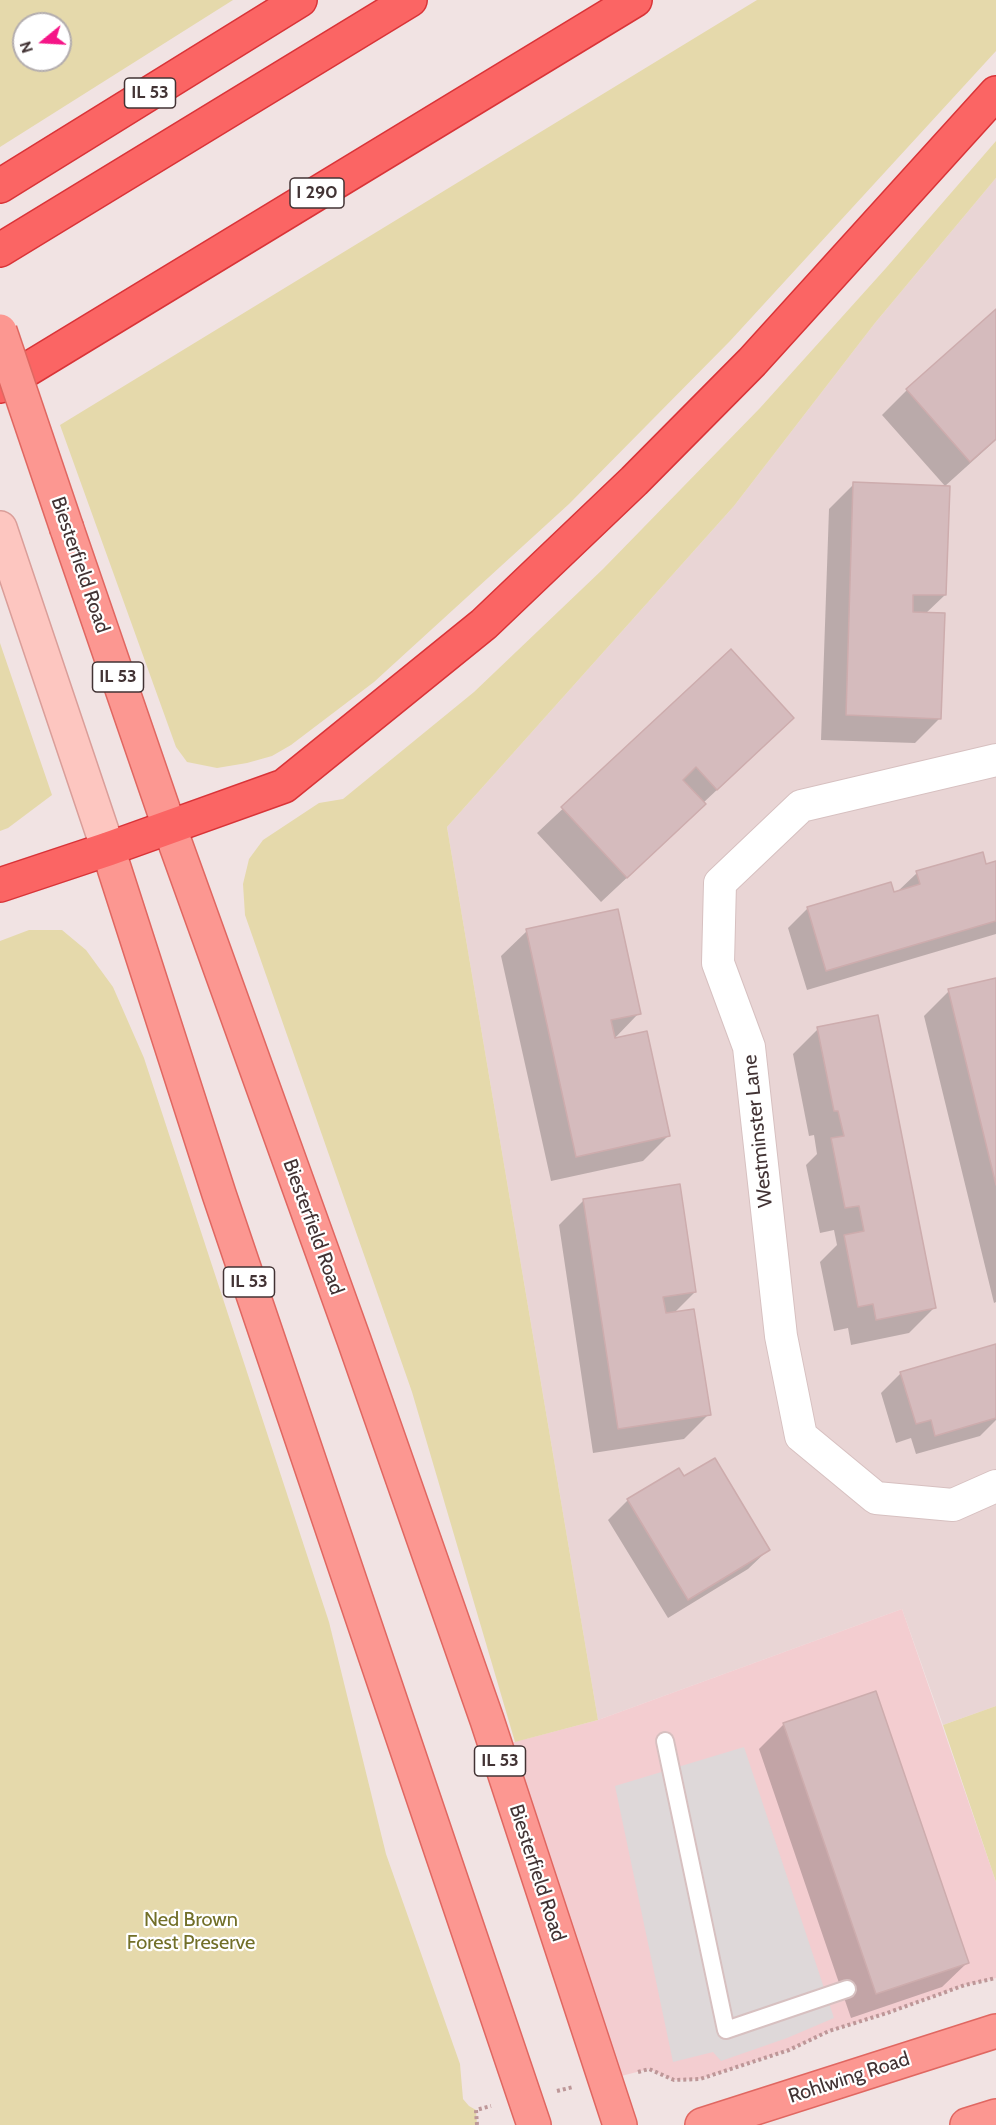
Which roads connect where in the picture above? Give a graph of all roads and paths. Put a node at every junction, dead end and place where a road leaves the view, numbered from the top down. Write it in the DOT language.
graph roads {
  1 [pos="300,0"];
  2 [pos="411,0"];
  3 [pos="635,0"];
  4 [pos="996,93"];
  5 [pos="0,186"];
  6 [pos="0,250"];
  7 [pos="0,331"];
  8 [pos="0,386"];
  9 [pos="0,528"];
  10 [pos="996,760"];
  11 [pos="169,826"];
  12 [pos="108,849"];
  13 [pos="0,885"];
  14 [pos="996,1486"];
  15 [pos="665,1741"];
  16 [pos="996,1978"];
  17 [pos="847,1989"];
  18 [pos="996,2031"];
  19 [pos="605,2080"];
  20 [pos="530,2112"];
  21 [pos="996,2116"];
  22 [pos="477,2125"];
  23 [pos="620,2125"];
  24 [pos="702,2125"];
  25 [pos="967,2125"];
  1 -- 5 [label="highway, IL 53"];
  2 -- 6 [label="highway"];
  3 -- 8 [label="highway, I 290"];
  4 -- 11 [label="highway"];
  7 -- 11 [label="main road, Biesterfield Road / IL 53, bridge"];
  9 -- 12 [label="main road"];
  10 -- 14 [label="street, Westminster Lane"];
  11 -- 12 [label="highway"];
  11 -- 19 [label="main road, Biesterfield Road / IL 53"];
  12 -- 13 [label="highway"];
  12 -- 20 [label="main road, IL 53"];
  15 -- 17 [label="lane"];
  16 -- 19 [label="path"];
  18 -- 24 [label="main road, Rohlwing Road"];
  19 -- 20 [label="path"];
  19 -- 23 [label="main road, Biesterfield Road / IL 53"];
  20 -- 22 [label="path"];
  21 -- 25 [label="main road"];
}
